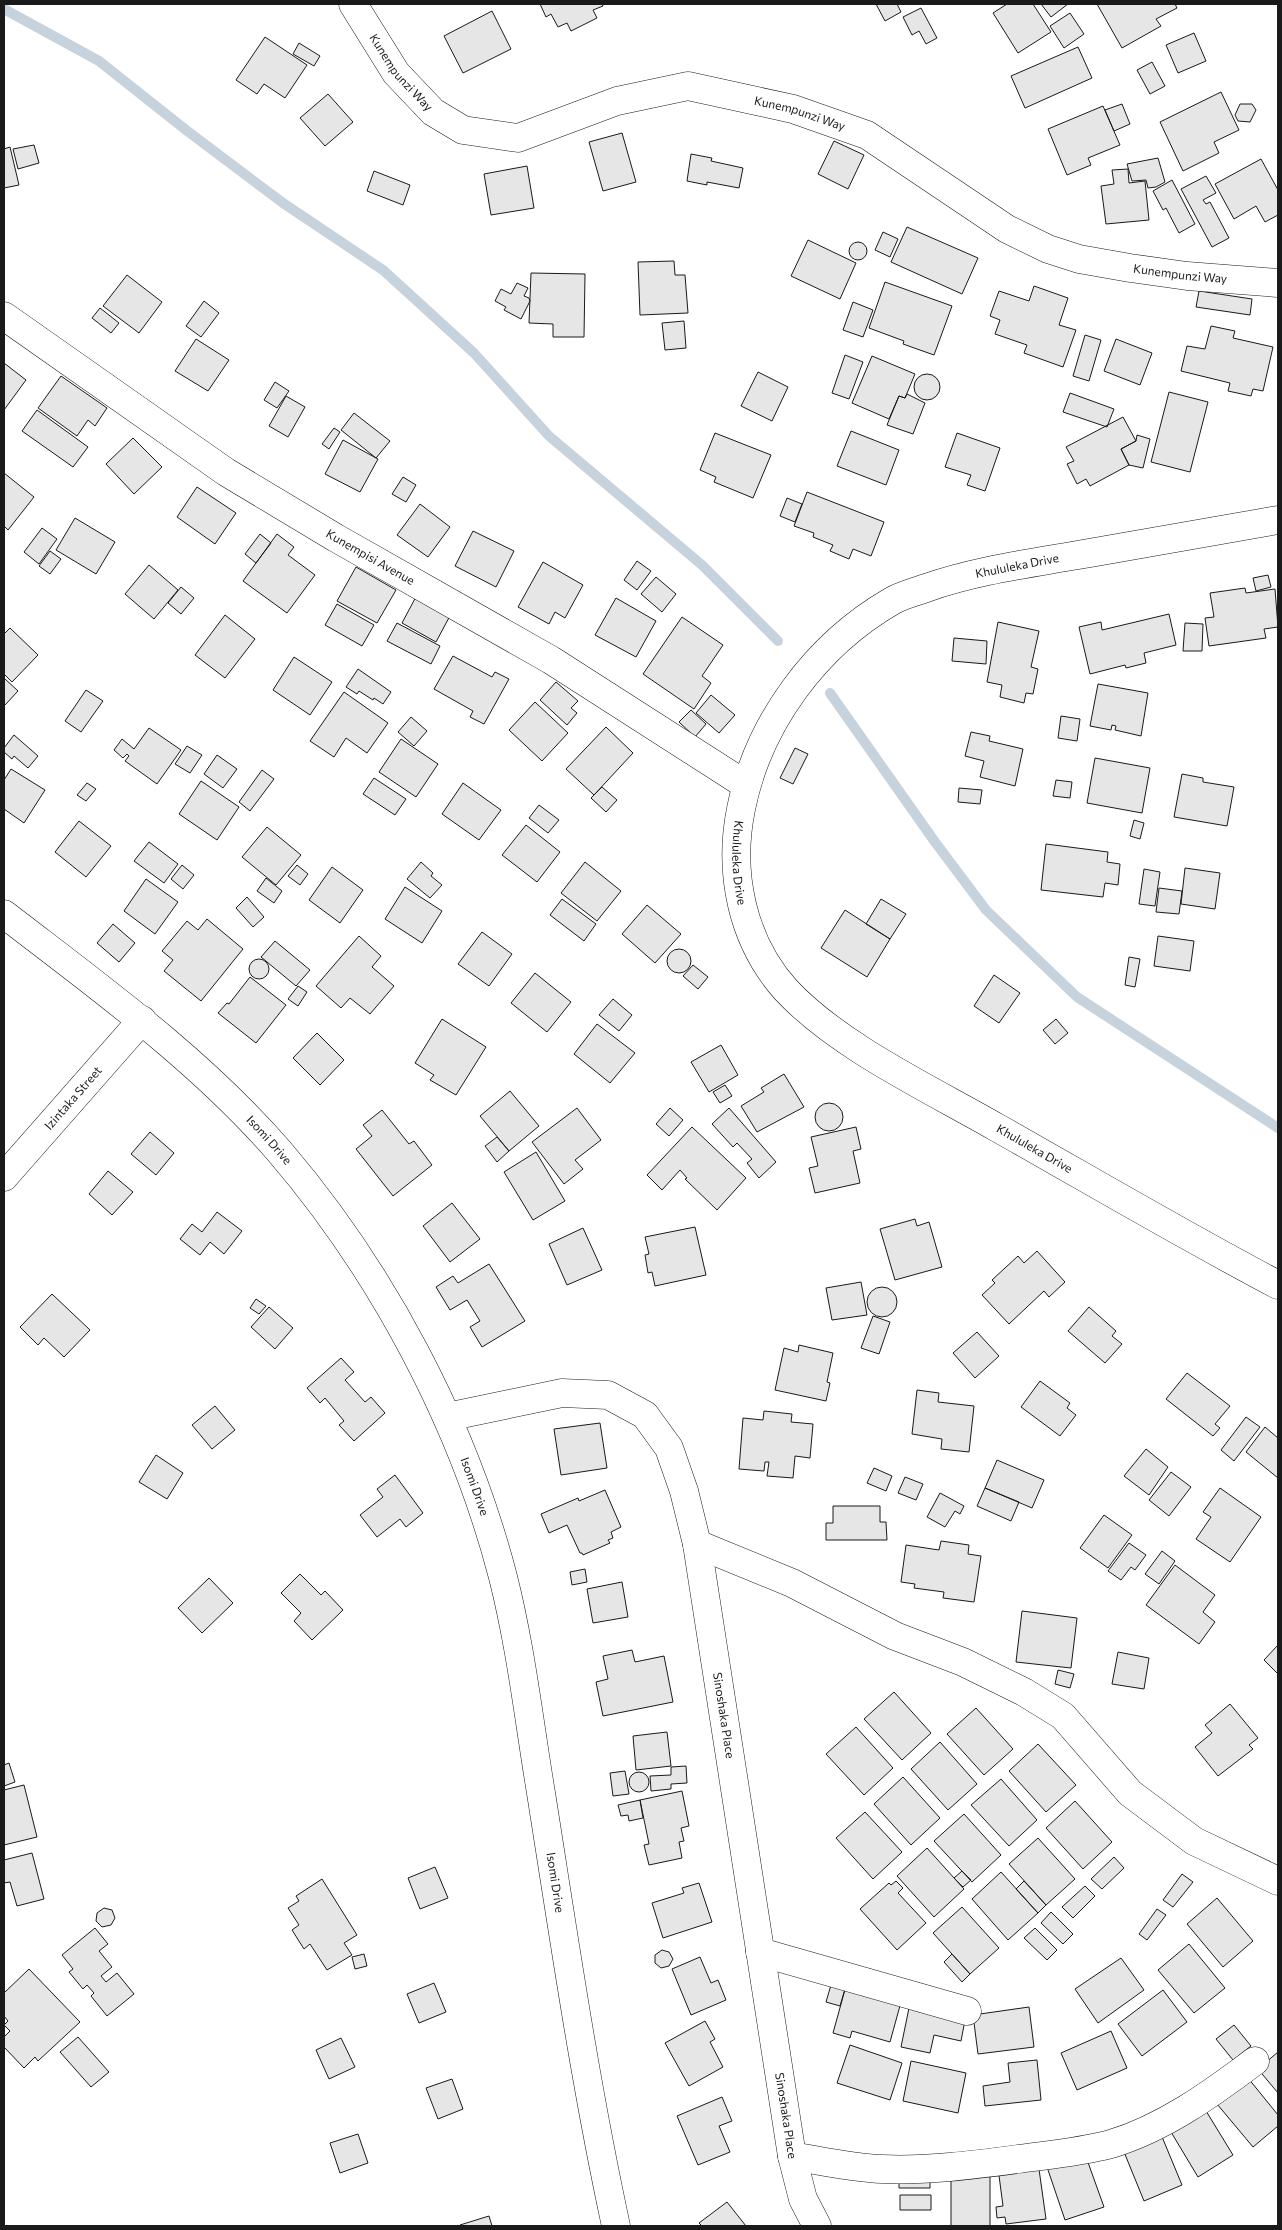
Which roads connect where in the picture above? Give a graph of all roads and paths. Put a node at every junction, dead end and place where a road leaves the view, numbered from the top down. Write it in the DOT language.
graph roads {
  1 [pos="352,4"];
  2 [pos="1278,283"];
  3 [pos="4,316"];
  4 [pos="1278,520"];
  5 [pos="746,785"];
  6 [pos="4,914"];
  7 [pos="142,1020"];
  8 [pos="4,1177"];
  9 [pos="1278,1285"];
  10 [pos="447,1417"];
  11 [pos="697,1544"];
  12 [pos="1278,1880"];
  13 [pos="760,1952"];
  14 [pos="967,2011"];
  15 [pos="1255,2061"];
  16 [pos="792,2156"];
  17 [pos="616,2226"];
  18 [pos="817,2226"];
  1 -- 2 [label="street, Kunempunzi Way"];
  3 -- 5 [label="street, Kunempisi Avenue"];
  4 -- 5 [label="street, Khululeka Drive"];
  5 -- 9 [label="street, Khululeka Drive"];
  6 -- 7 [label="street, Isomi Drive"];
  7 -- 8 [label="street, Izintaka Street"];
  7 -- 10 [label="street, Isomi Drive"];
  10 -- 11 [label="street, Sinoshaka Place"];
  10 -- 17 [label="street, Isomi Drive"];
  11 -- 12 [label="street"];
  11 -- 13 [label="street, Sinoshaka Place"];
  13 -- 14 [label="street"];
  13 -- 16 [label="street, Sinoshaka Place"];
  15 -- 16 [label="street"];
  16 -- 18 [label="street, Sinoshaka Place"];
}
